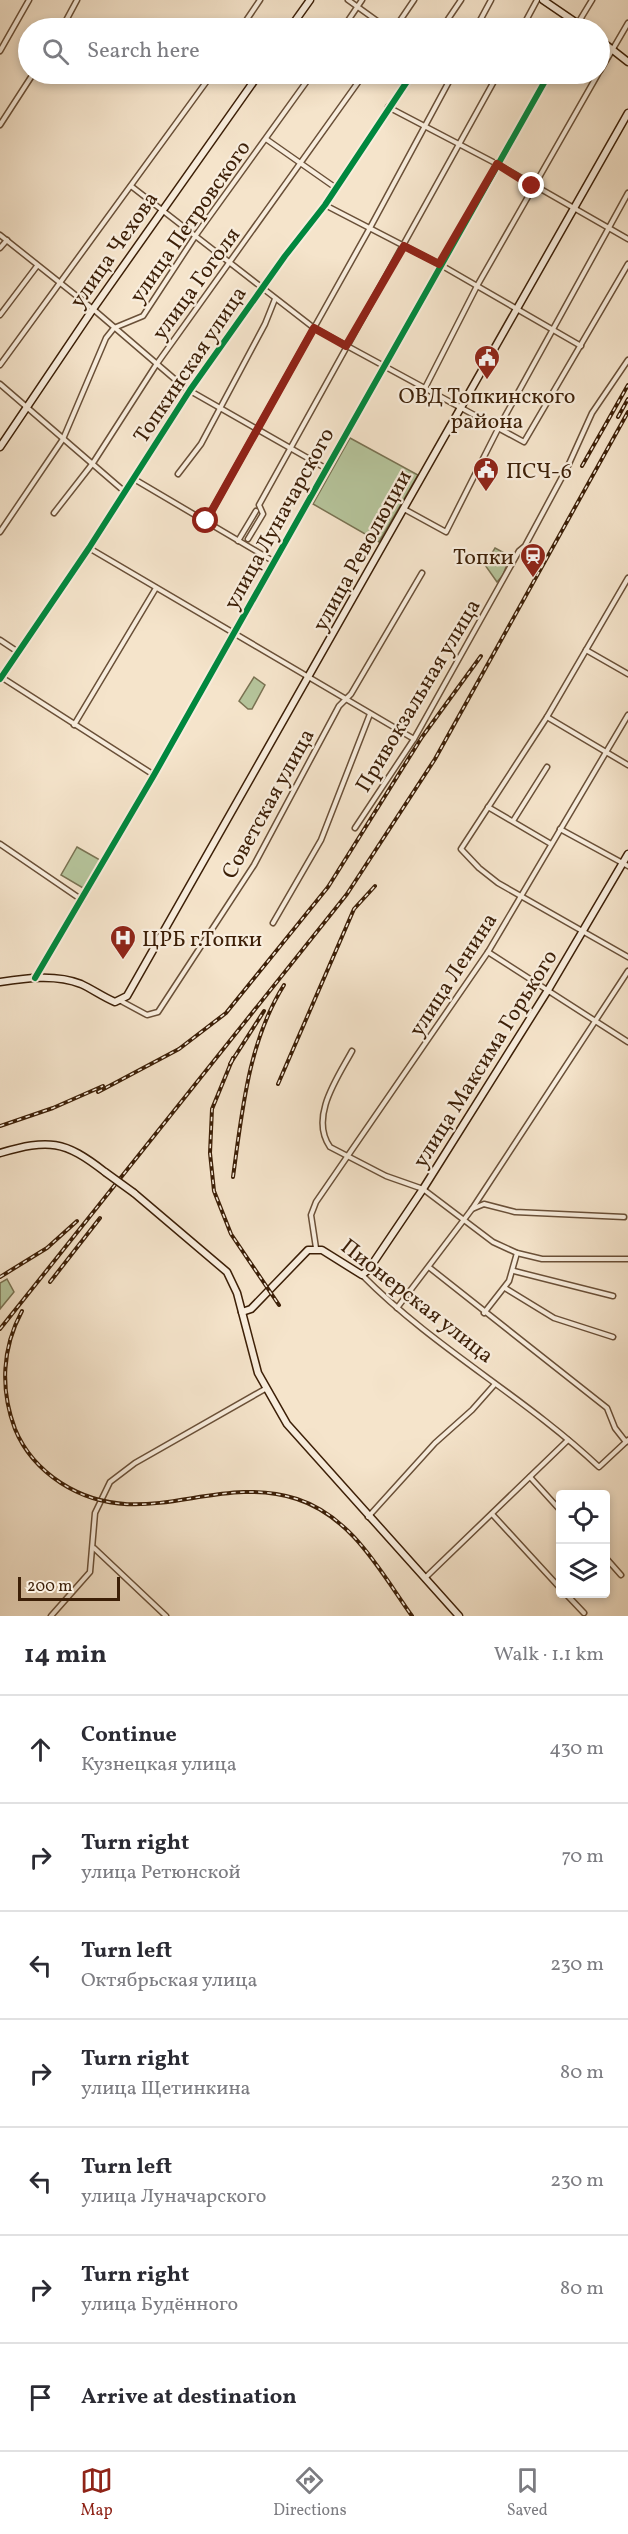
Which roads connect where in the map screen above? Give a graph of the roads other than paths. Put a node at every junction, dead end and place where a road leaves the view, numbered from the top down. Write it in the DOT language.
graph roads {
  1 [pos="29,0"];
  2 [pos="77,0"];
  3 [pos="260,0"];
  4 [pos="310,0"];
  5 [pos="348,0"];
  6 [pos="362,0"];
  7 [pos="414,0"];
  8 [pos="462,0"];
  9 [pos="491,0"];
  10 [pos="537,0"];
  11 [pos="543,0"];
  12 [pos="591,0"];
  13 [pos="357,7"];
  14 [pos="19,18"];
  15 [pos="67,18"];
  16 [pos="248,18"];
  17 [pos="297,18"];
  18 [pos="350,18"];
  19 [pos="373,18"];
  20 [pos="402,18"];
  21 [pos="449,18"];
  22 [pos="481,18"];
  23 [pos="527,18"];
  24 [pos="566,18"];
  25 [pos="581,18"];
  26 [pos="18,19"];
  27 [pos="628,23"];
  28 [pos="612,49"];
  29 [pos="0,51"];
  30 [pos="610,53"];
  31 [pos="628,62"];
  32 [pos="27,84"];
  33 [pos="205,84"];
  34 [pos="252,84"];
  35 [pos="305,84"];
  36 [pos="357,84"];
  37 [pos="405,84"];
  38 [pos="447,84"];
  39 [pos="493,84"];
  40 [pos="543,84"];
  41 [pos="592,84"];
  42 [pos="388,107"];
  43 [pos="628,113"];
  44 [pos="0,125"];
  45 [pos="423,127"];
  46 [pos="266,139"];
  47 [pos="459,146"];
  48 [pos="301,164"];
  49 [pos="497,164"];
  50 [pos="131,186"];
  51 [pos="532,186"];
  52 [pos="336,188"];
  53 [pos="628,193"];
  54 [pos="325,205"];
  55 [pos="573,209"];
  56 [pos="163,210"];
  57 [pos="371,226"];
  58 [pos="608,228"];
  59 [pos="0,235"];
  60 [pos="196,235"];
  61 [pos="628,239"];
  62 [pos="7,240"];
  63 [pos="404,246"];
  64 [pos="0,248"];
  65 [pos="231,262"];
  66 [pos="439,264"];
  67 [pos="628,264"];
  68 [pos="38,266"];
  69 [pos="58,283"];
  70 [pos="477,286"];
  71 [pos="261,288"];
  72 [pos="274,299"];
  73 [pos="516,307"];
  74 [pos="93,309"];
  75 [pos="0,315"];
  76 [pos="114,328"];
  77 [pos="314,328"];
  78 [pos="554,328"];
  79 [pos="346,346"];
  80 [pos="581,346"];
  81 [pos="628,360"];
  82 [pos="156,364"];
  83 [pos="0,365"];
  84 [pos="384,365"];
  85 [pos="0,384"];
  86 [pos="425,388"];
  87 [pos="190,390"];
  88 [pos="28,407"];
  89 [pos="460,407"];
  90 [pos="219,409"];
  91 [pos="256,429"];
  92 [pos="498,429"];
  93 [pos="63,439"];
  94 [pos="0,447"];
  95 [pos="292,449"];
  96 [pos="93,463"];
  97 [pos="327,469"];
  98 [pos="178,474"];
  99 [pos="134,479"];
  100 [pos="125,492"];
  101 [pos="404,509"];
  102 [pos="256,511"];
  103 [pos="54,513"];
  104 [pos="206,521"];
  105 [pos="2,526"];
  106 [pos="0,532"];
  107 [pos="248,539"];
  108 [pos="238,541"];
  109 [pos="89,548"];
  110 [pos="273,561"];
  111 [pos="422,573"];
  112 [pos="628,578"];
  113 [pos="156,588"];
  114 [pos="234,633"];
  115 [pos="0,640"];
  116 [pos="586,650"];
  117 [pos="18,652"];
  118 [pos="628,674"];
  119 [pos="1,678"];
  120 [pos="310,678"];
  121 [pos="347,698"];
  122 [pos="370,714"];
  123 [pos="628,715"];
  124 [pos="547,717"];
  125 [pos="74,725"];
  126 [pos="414,739"];
  127 [pos="604,752"];
  128 [pos="628,765"];
  129 [pos="547,767"];
  130 [pos="154,775"];
  131 [pos="488,807"];
  132 [pos="513,821"];
  133 [pos="355,828"];
  134 [pos="560,829"];
  135 [pos="0,844"];
  136 [pos="551,844"];
  137 [pos="628,854"];
  138 [pos="626,864"];
  139 [pos="522,896"];
  140 [pos="82,900"];
  141 [pos="273,923"];
  142 [pos="584,931"];
  143 [pos="488,952"];
  144 [pos="628,957"];
  145 [pos="628,971"];
  146 [pos="35,978"];
  147 [pos="0,982"];
  148 [pos="548,990"];
  149 [pos="120,1001"];
  150 [pos="594,1022"];
  151 [pos="628,1042"];
  152 [pos="352,1051"];
  153 [pos="0,1153"];
  154 [pos="348,1157"];
  155 [pos="423,1189"];
  156 [pos="471,1209"];
  157 [pos="624,1217"];
  158 [pos="464,1220"];
  159 [pos="316,1248"];
  160 [pos="517,1253"];
  161 [pos="628,1259"];
  162 [pos="430,1268"];
  163 [pos="514,1271"];
  164 [pos="362,1275"];
  165 [pos="505,1288"];
  166 [pos="613,1296"];
  167 [pos="397,1308"];
  168 [pos="251,1309"];
  169 [pos="242,1312"];
  170 [pos="484,1313"];
  171 [pos="245,1327"];
  172 [pos="613,1337"];
  173 [pos="495,1384"];
  174 [pos="266,1389"];
  175 [pos="568,1440"];
  176 [pos="627,1441"];
  177 [pos="530,1477"];
  178 [pos="556,1505"];
  179 [pos="492,1515"];
  180 [pos="368,1517"];
  181 [pos="94,1547"];
  182 [pos="610,1563"];
  183 [pos="621,1575"];
  184 [pos="424,1578"];
  185 [pos="556,1583"];
  186 [pos="570,1598"];
  187 [pos="584,1613"];
  188 [pos="51,1616"];
  189 [pos="166,1616"];
  190 [pos="459,1616"];
  1 -- 14 [label="street"];
  2 -- 15 [label="street"];
  3 -- 16 [label="street"];
  4 -- 17 [label="street"];
  5 -- 13 [label="street"];
  6 -- 13 [label="street"];
  7 -- 20 [label="street"];
  8 -- 21 [label="street"];
  9 -- 22 [label="street"];
  10 -- 23 [label="street"];
  11 -- 24 [label="street"];
  12 -- 25 [label="street"];
  13 -- 18 [label="street"];
  13 -- 19 [label="street"];
  26 -- 29 [label="street"];
  27 -- 28 [label="street"];
  28 -- 30 [label="street"];
  28 -- 31 [label="street"];
  32 -- 44 [label="street"];
  33 -- 50 [label="street"];
  34 -- 56 [label="street, улица Чехова"];
  35 -- 46 [label="street, улица Петровского"];
  36 -- 48 [label="street, улица Гоголя"];
  37 -- 42 [label="street, Топкинская улица"];
  38 -- 45 [label="street"];
  39 -- 47 [label="street"];
  40 -- 49 [label="street, улица Луначарского"];
  41 -- 51 [label="street"];
  42 -- 45 [label="street"];
  42 -- 52 [label="street, Топкинская улица"];
  43 -- 55 [label="street, улица Революции"];
  45 -- 47 [label="street"];
  45 -- 57 [label="street"];
  46 -- 48 [label="street"];
  46 -- 60 [label="street, улица Петровского"];
  47 -- 49 [label="street"];
  47 -- 63 [label="street"];
  48 -- 52 [label="street"];
  48 -- 65 [label="street, улица Гоголя"];
  49 -- 51 [label="street"];
  49 -- 66 [label="street, улица Луначарского"];
  50 -- 56 [label="street"];
  50 -- 69 [label="street"];
  51 -- 55 [label="street"];
  51 -- 70 [label="street"];
  52 -- 54 [label="street, Топкинская улица"];
  53 -- 58 [label="street"];
  54 -- 57 [label="street"];
  54 -- 71 [label="street, Топкинская улица"];
  55 -- 58 [label="street"];
  55 -- 73 [label="street, улица Революции"];
  56 -- 60 [label="street"];
  56 -- 74 [label="street, улица Чехова"];
  57 -- 63 [label="street"];
  57 -- 77 [label="street"];
  58 -- 61 [label="street"];
  58 -- 78 [label="street"];
  59 -- 62 [label="street"];
  60 -- 65 [label="street"];
  60 -- 76 [label="street, улица Петровского"];
  62 -- 64 [label="street"];
  62 -- 68 [label="street"];
  63 -- 66 [label="street"];
  63 -- 79 [label="street"];
  65 -- 71 [label="street"];
  65 -- 82 [label="street, улица Гоголя"];
  66 -- 70 [label="street"];
  66 -- 84 [label="street, улица Луначарского"];
  67 -- 80 [label="street"];
  68 -- 69 [label="street"];
  68 -- 75 [label="street"];
  69 -- 74 [label="street"];
  69 -- 83 [label="street"];
  70 -- 73 [label="street"];
  70 -- 86 [label="street"];
  71 -- 72 [label="street"];
  71 -- 87 [label="street, Топкинская улица"];
  72 -- 77 [label="street"];
  72 -- 90 [label="street, Топкинская улица"];
  73 -- 78 [label="street"];
  73 -- 89 [label="street, улица Революции"];
  74 -- 76 [label="street"];
  74 -- 88 [label="street, улица Чехова"];
  76 -- 82 [label="street"];
  76 -- 93 [label="street"];
  77 -- 79 [label="street"];
  77 -- 91 [label="street"];
  78 -- 80 [label="street"];
  78 -- 92 [label="street"];
  79 -- 84 [label="street"];
  79 -- 95 [label="street"];
  80 -- 92 [label="street"];
  81 -- 126 [label="street, Привокзальная улица"];
  82 -- 87 [label="street"];
  82 -- 96 [label="street, улица Гоголя"];
  84 -- 86 [label="street"];
  84 -- 97 [label="street, улица Луначарского"];
  85 -- 88 [label="street"];
  86 -- 89 [label="street"];
  87 -- 90 [label="street"];
  87 -- 99 [label="street, Топкинская улица"];
  88 -- 93 [label="street"];
  88 -- 94 [label="street, улица Чехова"];
  89 -- 92 [label="street"];
  89 -- 101 [label="street, улица Революции"];
  90 -- 91 [label="street"];
  90 -- 98 [label="street, Топкинская улица"];
  91 -- 95 [label="street"];
  91 -- 104 [label="street"];
  92 -- 101 [label="street"];
  93 -- 96 [label="street"];
  93 -- 105 [label="street"];
  95 -- 97 [label="street"];
  95 -- 107 [label="street"];
  96 -- 100 [label="street"];
  96 -- 103 [label="street, улица Гоголя"];
  97 -- 110 [label="street, улица Луначарского"];
  99 -- 100 [label="street, Топкинская улица"];
  99 -- 104 [label="street"];
  100 -- 109 [label="street, Топкинская улица"];
  101 -- 120 [label="street, улица Революции"];
  102 -- 108 [label="street"];
  104 -- 108 [label="street"];
  105 -- 106 [label="street"];
  108 -- 110 [label="street"];
  109 -- 113 [label="street"];
  109 -- 117 [label="street, Топкинская улица"];
  110 -- 114 [label="street, улица Луначарского"];
  111 -- 121 [label="street, Советская улица"];
  112 -- 116 [label="street"];
  113 -- 114 [label="street"];
  113 -- 125 [label="street"];
  114 -- 120 [label="street"];
  114 -- 130 [label="street, улица Луначарского"];
  115 -- 117 [label="street"];
  116 -- 118 [label="street"];
  116 -- 124 [label="street"];
  117 -- 119 [label="street, Топкинская улица"];
  119 -- 125 [label="street"];
  120 -- 121 [label="street"];
  120 -- 149 [label="street, улица Революции"];
  121 -- 122 [label="street"];
  121 -- 149 [label="street, Советская улица"];
  122 -- 126 [label="street"];
  122 -- 141 [label="street"];
  123 -- 127 [label="street, улица Ленина"];
  124 -- 127 [label="street"];
  124 -- 131 [label="street"];
  125 -- 130 [label="street"];
  126 -- 133 [label="street, Привокзальная улица"];
  127 -- 128 [label="street"];
  127 -- 134 [label="street, улица Ленина"];
  129 -- 132 [label="street"];
  130 -- 140 [label="street, улица Луначарского"];
  131 -- 132 [label="street"];
  131 -- 139 [label="street"];
  132 -- 136 [label="street"];
  134 -- 136 [label="street, улица Ленина"];
  134 -- 138 [label="street"];
  135 -- 140 [label="street"];
  136 -- 139 [label="street, улица Ленина"];
  137 -- 138 [label="street, улица Максима Горького"];
  138 -- 142 [label="street, улица Максима Горького"];
  139 -- 142 [label="street"];
  139 -- 143 [label="street, улица Ленина"];
  140 -- 146 [label="street, улица Луначарского"];
  142 -- 144 [label="street"];
  142 -- 148 [label="street, улица Максима Горького"];
  143 -- 148 [label="street"];
  143 -- 154 [label="street, улица Ленина"];
  145 -- 150 [label="street"];
  146 -- 147 [label="street"];
  146 -- 149 [label="street"];
  148 -- 150 [label="street"];
  148 -- 155 [label="street, улица Максима Горького"];
  150 -- 151 [label="street"];
  150 -- 156 [label="street"];
  152 -- 154 [label="street"];
  153 -- 169 [label="street, bridge"];
  154 -- 155 [label="street"];
  154 -- 159 [label="street, улица Ленина"];
  155 -- 158 [label="street"];
  155 -- 164 [label="street, улица Максима Горького"];
  156 -- 157 [label="street"];
  156 -- 158 [label="street"];
  158 -- 160 [label="street"];
  158 -- 162 [label="street"];
  159 -- 164 [label="street, Пионерская улица"];
  159 -- 168 [label="street"];
  160 -- 161 [label="street"];
  160 -- 163 [label="street"];
  162 -- 167 [label="street"];
  162 -- 170 [label="street"];
  163 -- 165 [label="street"];
  163 -- 166 [label="street"];
  164 -- 167 [label="street, Пионерская улица"];
  165 -- 170 [label="street"];
  165 -- 172 [label="street"];
  167 -- 173 [label="street, Пионерская улица"];
  168 -- 169 [label="street"];
  168 -- 171 [label="street"];
  169 -- 171 [label="street"];
  170 -- 176 [label="street"];
  171 -- 174 [label="street"];
  173 -- 175 [label="street, Пионерская улица"];
  173 -- 180 [label="street, Пионерская улица"];
  174 -- 180 [label="street"];
  174 -- 181 [label="street"];
  175 -- 176 [label="street, Пионерская улица"];
  175 -- 177 [label="street"];
  177 -- 178 [label="street"];
  177 -- 179 [label="street"];
  179 -- 184 [label="street"];
  179 -- 185 [label="street"];
  180 -- 184 [label="street"];
  181 -- 188 [label="street"];
  181 -- 189 [label="street"];
  182 -- 183 [label="street"];
  184 -- 190 [label="street"];
  186 -- 187 [label="street"];
}
